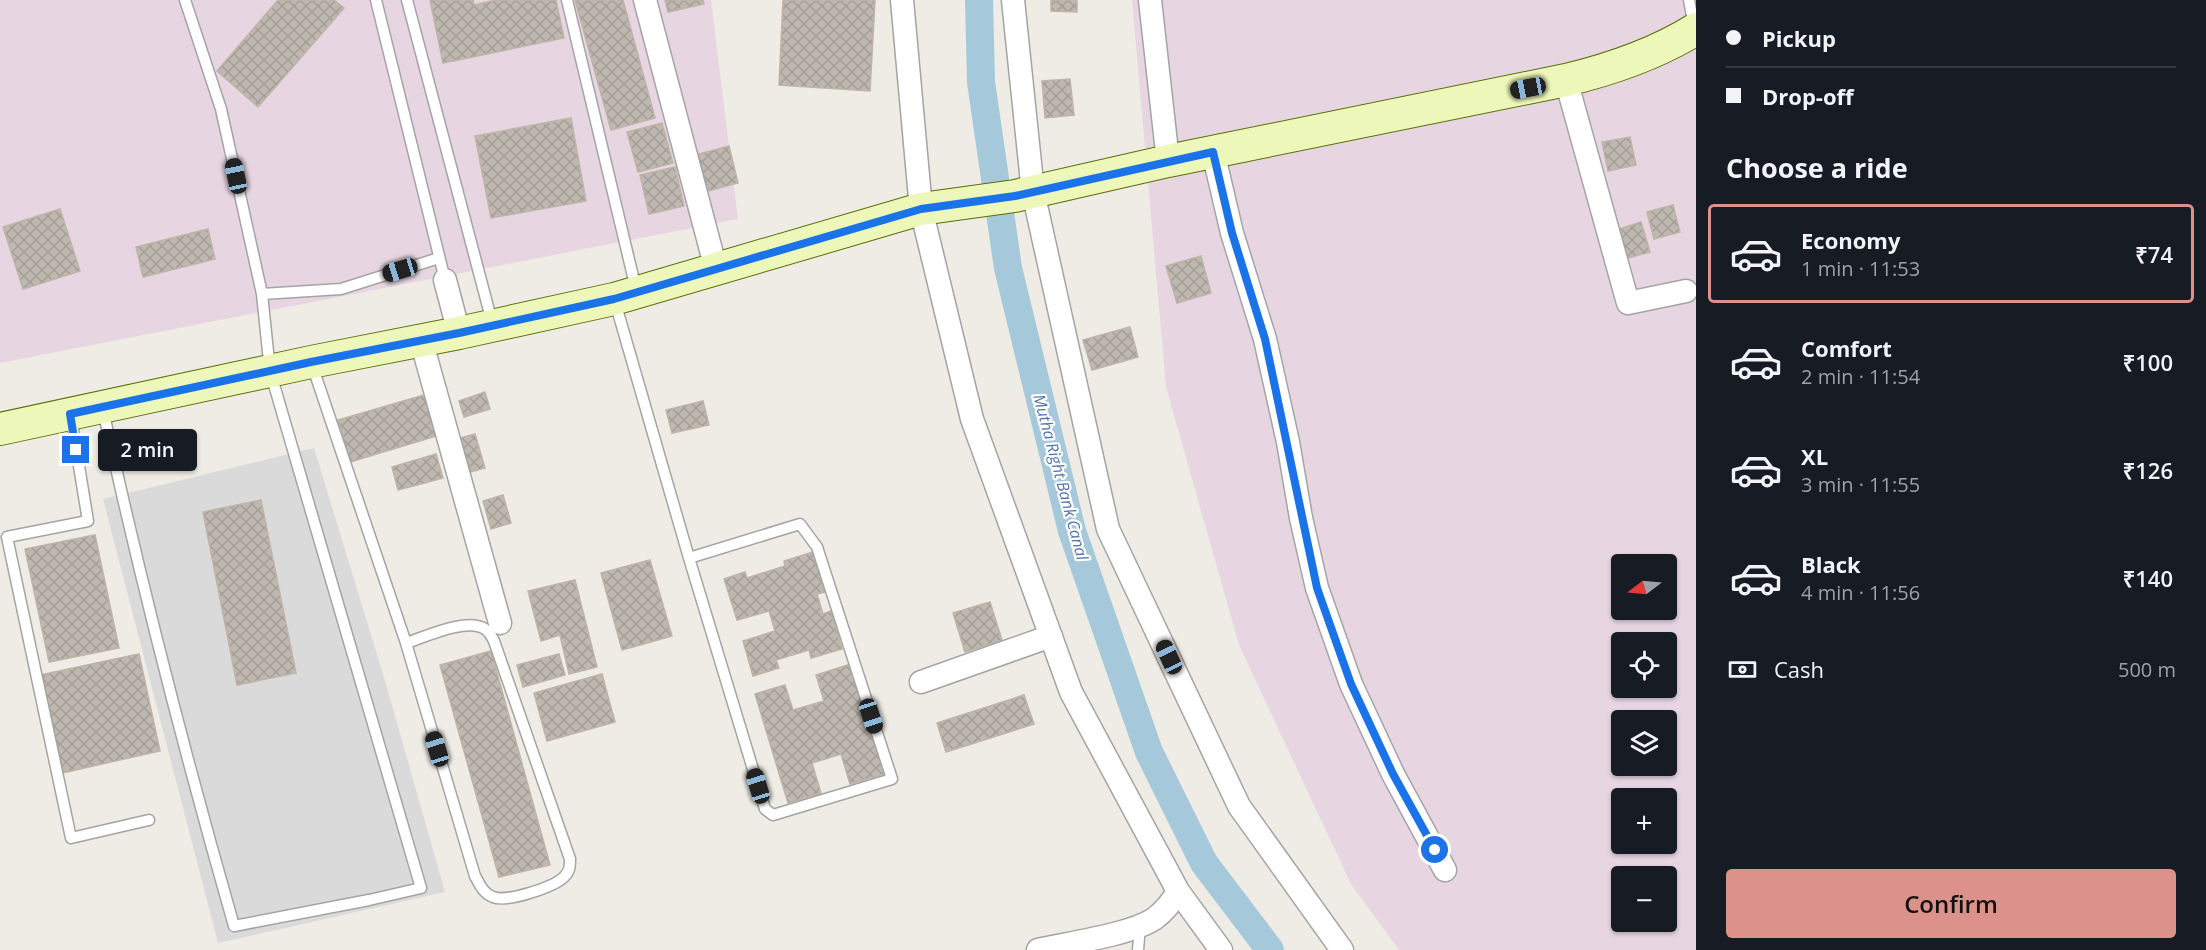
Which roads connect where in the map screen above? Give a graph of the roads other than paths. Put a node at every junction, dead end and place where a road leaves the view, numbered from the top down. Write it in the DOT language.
graph roads {
  1 [pos="185,0"];
  2 [pos="376,0"];
  3 [pos="407,0"];
  4 [pos="567,0"];
  5 [pos="645,0"];
  6 [pos="902,0"];
  7 [pos="1013,0"];
  8 [pos="1150,0"];
  9 [pos="1694,20"];
  10 [pos="1566,80"];
  11 [pos="1213,152"];
  12 [pos="1168,161"];
  13 [pos="1024,194"];
  14 [pos="934,208"];
  15 [pos="439,258"];
  16 [pos="716,269"];
  17 [pos="445,280"];
  18 [pos="1686,291"];
  19 [pos="262,294"];
  20 [pos="626,296"];
  21 [pos="493,326"];
  22 [pos="459,333"];
  23 [pos="421,340"];
  24 [pos="311,362"];
  25 [pos="270,371"];
  26 [pos="103,407"];
  27 [pos="70,414"];
  28 [pos="0,429"];
  29 [pos="689,558"];
  30 [pos="500,622"];
  31 [pos="1051,636"];
  32 [pos="406,643"];
  33 [pos="921,682"];
  34 [pos="149,820"];
  35 [pos="1445,870"];
  36 [pos="1178,891"];
  37 [pos="1140,925"];
  38 [pos="1038,950"];
  39 [pos="1138,950"];
  40 [pos="1221,950"];
  41 [pos="1342,950"];
  1 -- 19 [label="lane"];
  2 -- 15 [label="lane"];
  3 -- 21 [label="lane"];
  4 -- 20 [label="lane"];
  5 -- 16 [label="street"];
  6 -- 14 [label="street"];
  7 -- 13 [label="street"];
  8 -- 12 [label="street"];
  9 -- 10 [label="street"];
  10 -- 11 [label="street"];
  10 -- 18 [label="street"];
  11 -- 12 [label="street"];
  11 -- 35 [label="street"];
  12 -- 13 [label="street"];
  13 -- 14 [label="street"];
  13 -- 41 [label="street"];
  14 -- 16 [label="street"];
  14 -- 31 [label="street"];
  15 -- 17 [label="lane"];
  15 -- 19 [label="lane"];
  16 -- 20 [label="street"];
  17 -- 22 [label="street"];
  19 -- 25 [label="lane"];
  20 -- 21 [label="street"];
  20 -- 29 [label="lane"];
  21 -- 22 [label="street"];
  22 -- 23 [label="street"];
  23 -- 24 [label="street"];
  23 -- 30 [label="street"];
  24 -- 25 [label="street"];
  24 -- 32 [label="lane"];
  25 -- 26 [label="street"];
  25 -- 26 [label="lane"];
  26 -- 27 [label="street"];
  27 -- 28 [label="street"];
  27 -- 34 [label="lane"];
  29 -- 29 [label="lane"];
  31 -- 33 [label="street"];
  31 -- 36 [label="street"];
  32 -- 32 [label="lane"];
  36 -- 37 [label="street"];
  36 -- 40 [label="street"];
  37 -- 38 [label="street"];
  37 -- 39 [label="lane"];
}
